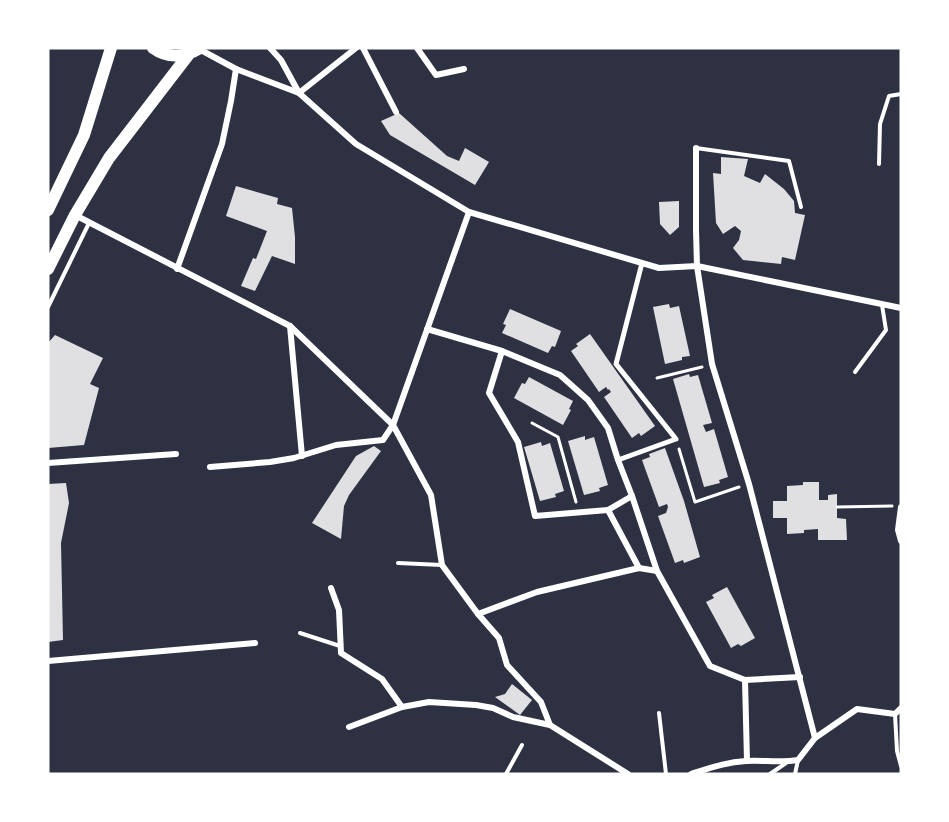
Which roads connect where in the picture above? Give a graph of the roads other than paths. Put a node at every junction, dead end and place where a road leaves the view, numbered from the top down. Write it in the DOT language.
graph roads {
  1 [pos="111,48"];
  2 [pos="153,48"];
  3 [pos="270,48"];
  4 [pos="356,48"];
  5 [pos="363,48"];
  6 [pos="417,48"];
  7 [pos="196,50"];
  8 [pos="236,69"];
  9 [pos="465,69"];
  10 [pos="299,93"];
  11 [pos="901,94"];
  12 [pos="396,112"];
  13 [pos="696,148"];
  14 [pos="879,164"];
  15 [pos="801,207"];
  16 [pos="48,210"];
  17 [pos="469,212"];
  18 [pos="75,215"];
  19 [pos="89,223"];
  20 [pos="642,263"];
  21 [pos="698,266"];
  22 [pos="48,269"];
  23 [pos="177,269"];
  24 [pos="882,305"];
  25 [pos="48,307"];
  26 [pos="901,308"];
  27 [pos="290,326"];
  28 [pos="427,329"];
  29 [pos="502,351"];
  30 [pos="855,372"];
  31 [pos="393,425"];
  32 [pos="176,454"];
  33 [pos="302,456"];
  34 [pos="618,460"];
  35 [pos="48,463"];
  36 [pos="210,467"];
  37 [pos="632,496"];
  38 [pos="901,507"];
  39 [pos="608,510"];
  40 [pos="901,541"];
  41 [pos="398,563"];
  42 [pos="442,565"];
  43 [pos="639,568"];
  44 [pos="657,571"];
  45 [pos="331,588"];
  46 [pos="478,614"];
  47 [pos="300,633"];
  48 [pos="255,643"];
  49 [pos="340,646"];
  50 [pos="48,661"];
  51 [pos="801,677"];
  52 [pos="745,680"];
  53 [pos="402,707"];
  54 [pos="901,708"];
  55 [pos="659,713"];
  56 [pos="896,714"];
  57 [pos="550,725"];
  58 [pos="349,727"];
  59 [pos="816,738"];
  60 [pos="522,745"];
  61 [pos="798,760"];
  62 [pos="747,761"];
  63 [pos="787,762"];
  64 [pos="901,766"];
  65 [pos="506,774"];
  66 [pos="628,774"];
  67 [pos="666,774"];
  68 [pos="692,774"];
  69 [pos="770,774"];
  70 [pos="795,774"];
  1 -- 16 [label="highway"];
  2 -- 7 [label="highway"];
  3 -- 10 [label="street"];
  4 -- 10 [label="street"];
  5 -- 12 [label="street"];
  6 -- 9 [label="street"];
  7 -- 8 [label="street"];
  7 -- 18 [label="highway"];
  8 -- 10 [label="street"];
  8 -- 23 [label="street"];
  10 -- 17 [label="street"];
  11 -- 14 [label="lane"];
  13 -- 15 [label="lane"];
  13 -- 21 [label="street"];
  17 -- 20 [label="street"];
  17 -- 28 [label="street"];
  18 -- 19 [label="street"];
  18 -- 22 [label="highway"];
  19 -- 23 [label="street"];
  19 -- 25 [label="lane"];
  20 -- 21 [label="street"];
  20 -- 34 [label="street"];
  21 -- 24 [label="street"];
  21 -- 51 [label="street"];
  23 -- 27 [label="street"];
  24 -- 26 [label="street"];
  24 -- 30 [label="lane"];
  27 -- 31 [label="street"];
  27 -- 33 [label="street"];
  28 -- 29 [label="street"];
  28 -- 31 [label="street"];
  29 -- 34 [label="street"];
  29 -- 39 [label="street"];
  31 -- 33 [label="street"];
  31 -- 42 [label="street"];
  32 -- 35 [label="street"];
  33 -- 36 [label="street"];
  34 -- 37 [label="street"];
  37 -- 39 [label="street"];
  37 -- 44 [label="street"];
  38 -- 40 [label="street"];
  39 -- 43 [label="street"];
  41 -- 42 [label="lane"];
  42 -- 46 [label="street"];
  43 -- 44 [label="street"];
  43 -- 46 [label="street"];
  44 -- 52 [label="street"];
  45 -- 49 [label="street"];
  46 -- 57 [label="street"];
  47 -- 49 [label="lane"];
  48 -- 50 [label="street"];
  49 -- 53 [label="street"];
  51 -- 52 [label="street"];
  51 -- 59 [label="street"];
  52 -- 62 [label="street"];
  53 -- 57 [label="street"];
  53 -- 58 [label="street"];
  54 -- 56 [label="street"];
  55 -- 67 [label="lane"];
  56 -- 59 [label="street"];
  56 -- 64 [label="lane"];
  57 -- 66 [label="street"];
  59 -- 61 [label="street"];
  60 -- 65 [label="lane"];
  61 -- 63 [label="street"];
  61 -- 70 [label="lane"];
  62 -- 63 [label="street"];
  62 -- 68 [label="street"];
  63 -- 69 [label="lane"];
}
